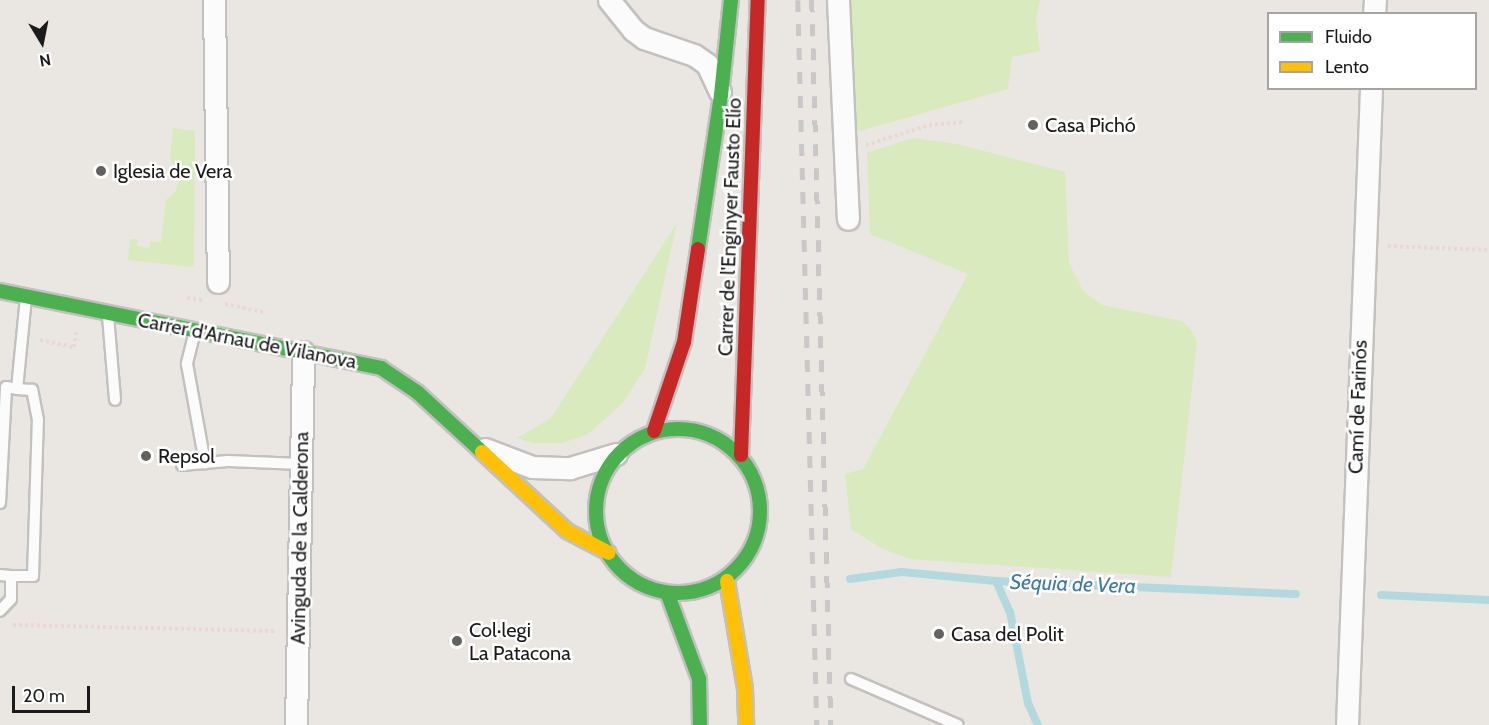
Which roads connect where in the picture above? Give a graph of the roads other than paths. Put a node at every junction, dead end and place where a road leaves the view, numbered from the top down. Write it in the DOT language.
graph roads {
  1 [pos="214,0"];
  2 [pos="609,0"];
  3 [pos="731,0"];
  4 [pos="758,0"];
  5 [pos="838,0"];
  6 [pos="1371,90"];
  7 [pos="722,95"];
  8 [pos="848,219"];
  9 [pos="218,282"];
  10 [pos="0,291"];
  11 [pos="26,296"];
  12 [pos="107,313"];
  13 [pos="195,330"];
  14 [pos="303,351"];
  15 [pos="17,389"];
  16 [pos="115,400"];
  17 [pos="654,431"];
  18 [pos="468,442"];
  19 [pos="616,454"];
  20 [pos="741,455"];
  21 [pos="205,463"];
  22 [pos="301,464"];
  23 [pos="182,465"];
  24 [pos="0,503"];
  25 [pos="609,553"];
  26 [pos="6,575"];
  27 [pos="727,581"];
  28 [pos="668,595"];
  29 [pos="0,611"];
  30 [pos="851,679"];
  31 [pos="296,725"];
  32 [pos="700,725"];
  33 [pos="746,725"];
  34 [pos="958,725"];
  35 [pos="1347,725"];
  1 -- 9 [label="street"];
  2 -- 7 [label="street"];
  3 -- 7 [label="main road, Carrer de l'Enginyer Fausto Elío"];
  4 -- 20 [label="main road, Carrer de l'Enginyer Fausto Elío"];
  5 -- 8 [label="street"];
  6 -- 35 [label="street, Camí de Farinós"];
  7 -- 17 [label="main road, Carrer de l'Enginyer Fausto Elío"];
  10 -- 11 [label="main road, Carrer d'Arnau de Vilanova"];
  11 -- 12 [label="main road, Carrer d'Arnau de Vilanova"];
  11 -- 15 [label="lane"];
  12 -- 13 [label="main road, Carrer d'Arnau de Vilanova"];
  12 -- 16 [label="lane"];
  13 -- 14 [label="main road, Carrer d'Arnau de Vilanova"];
  13 -- 21 [label="lane"];
  14 -- 18 [label="main road, Carrer d'Arnau de Vilanova"];
  14 -- 22 [label="street, Avinguda de la Calderona"];
  15 -- 24 [label="lane"];
  15 -- 26 [label="lane"];
  17 -- 19 [label="main road"];
  17 -- 20 [label="main road"];
  18 -- 19 [label="street, Carrer d'Arnau de Vilanova"];
  18 -- 25 [label="main road, Carrer d'Arnau de Vilanova"];
  19 -- 25 [label="main road"];
  20 -- 27 [label="main road"];
  21 -- 22 [label="lane"];
  21 -- 23 [label="lane"];
  22 -- 31 [label="street, Avinguda de la Calderona"];
  25 -- 28 [label="main road"];
  26 -- 29 [label="lane"];
  27 -- 28 [label="main road"];
  27 -- 33 [label="main road"];
  28 -- 32 [label="main road"];
  30 -- 34 [label="lane"];
}
